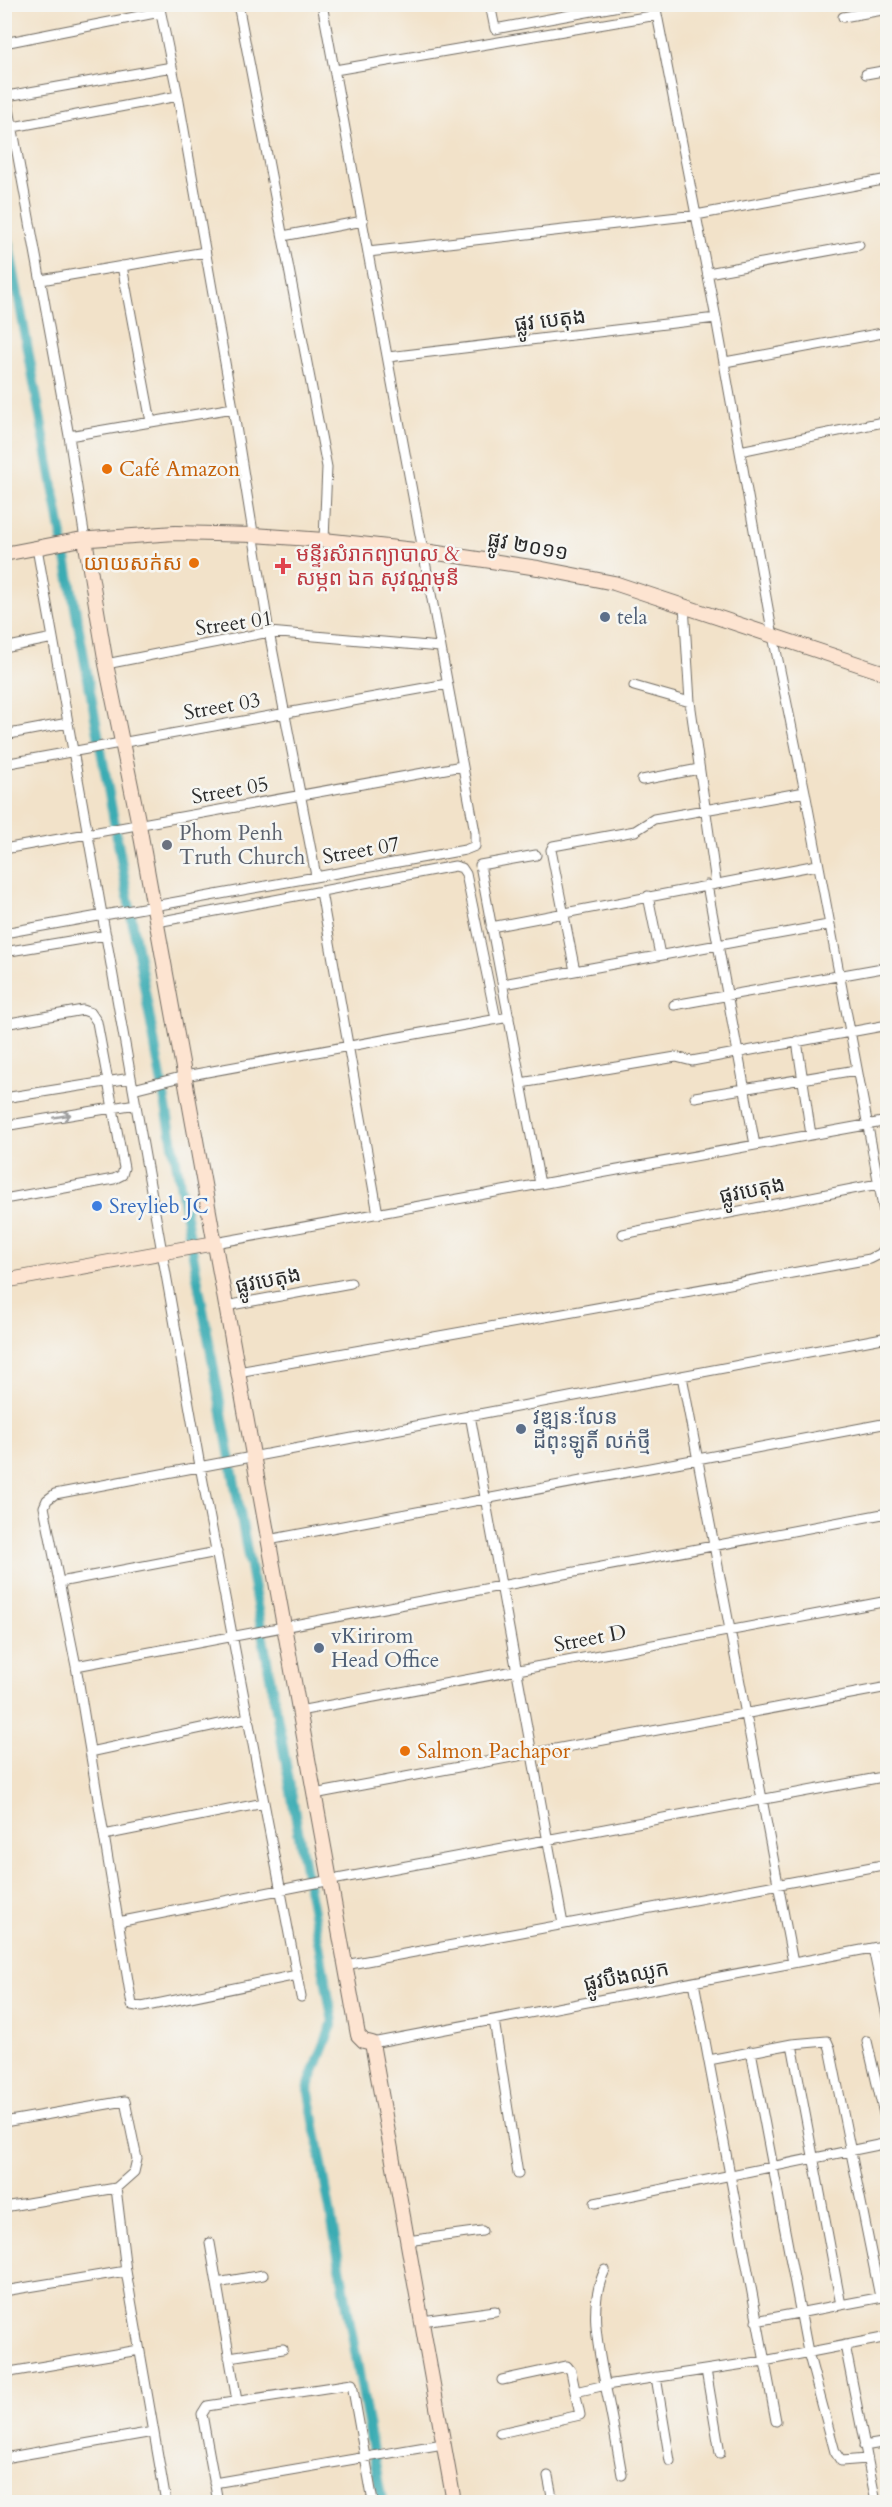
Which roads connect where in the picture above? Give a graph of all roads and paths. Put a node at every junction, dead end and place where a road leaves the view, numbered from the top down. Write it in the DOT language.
graph roads {
  1 [pos="238,4"];
  2 [pos="322,4"];
  3 [pos="490,4"];
  4 [pos="630,4"];
  5 [pos="656,4"];
  6 [pos="159,8"];
  7 [pos="888,9"];
  8 [pos="657,15"];
  9 [pos="843,17"];
  10 [pos="4,43"];
  11 [pos="172,67"];
  12 [pos="335,70"];
  13 [pos="888,70"];
  14 [pos="866,75"];
  15 [pos="4,81"];
  16 [pos="7,96"];
  17 [pos="178,96"];
  18 [pos="13,128"];
  19 [pos="888,179"];
  20 [pos="696,215"];
  21 [pos="363,221"];
  22 [pos="283,236"];
  23 [pos="859,245"];
  24 [pos="205,252"];
  25 [pos="368,252"];
  26 [pos="122,266"];
  27 [pos="708,273"];
  28 [pos="41,280"];
  29 [pos="716,318"];
  30 [pos="888,332"];
  31 [pos="388,357"];
  32 [pos="724,362"];
  33 [pos="233,408"];
  34 [pos="888,421"];
  35 [pos="151,422"];
  36 [pos="69,436"];
  37 [pos="740,451"];
  38 [pos="254,535"];
  39 [pos="81,539"];
  40 [pos="324,540"];
  41 [pos="40,547"];
  42 [pos="424,551"];
  43 [pos="4,554"];
  44 [pos="684,605"];
  45 [pos="269,632"];
  46 [pos="773,636"];
  47 [pos="53,638"];
  48 [pos="440,647"];
  49 [pos="4,648"];
  50 [pos="106,664"];
  51 [pos="888,674"];
  52 [pos="447,684"];
  53 [pos="634,686"];
  54 [pos="690,702"];
  55 [pos="285,713"];
  56 [pos="68,723"];
  57 [pos="4,735"];
  58 [pos="120,742"];
  59 [pos="75,750"];
  60 [pos="4,764"];
  61 [pos="462,766"];
  62 [pos="699,769"];
  63 [pos="642,780"];
  64 [pos="805,792"];
  65 [pos="301,795"];
  66 [pos="704,809"];
  67 [pos="135,825"];
  68 [pos="91,834"];
  69 [pos="4,849"];
  70 [pos="537,855"];
  71 [pos="817,865"];
  72 [pos="316,876"];
  73 [pos="711,884"];
  74 [pos="321,892"];
  75 [pos="648,896"];
  76 [pos="150,907"];
  77 [pos="564,912"];
  78 [pos="107,914"];
  79 [pos="157,922"];
  80 [pos="828,924"];
  81 [pos="492,927"];
  82 [pos="4,933"];
  83 [pos="106,935"];
  84 [pos="717,945"];
  85 [pos="4,952"];
  86 [pos="660,956"];
  87 [pos="888,967"];
  88 [pos="575,971"];
  89 [pos="838,976"];
  90 [pos="503,984"];
  91 [pos="727,996"];
  92 [pos="674,1005"];
  93 [pos="509,1017"];
  94 [pos="496,1019"];
  95 [pos="4,1024"];
  96 [pos="888,1025"];
  97 [pos="849,1032"];
  98 [pos="797,1041"];
  99 [pos="350,1046"];
  100 [pos="737,1053"];
  101 [pos="856,1070"];
  102 [pos="131,1078"];
  103 [pos="179,1078"];
  104 [pos="802,1079"];
  105 [pos="108,1081"];
  106 [pos="521,1083"];
  107 [pos="138,1088"];
  108 [pos="744,1089"];
  109 [pos="695,1097"];
  110 [pos="4,1098"];
  111 [pos="136,1104"];
  112 [pos="112,1108"];
  113 [pos="888,1121"];
  114 [pos="866,1125"];
  115 [pos="4,1126"];
  116 [pos="811,1135"];
  117 [pos="755,1145"];
  118 [pos="888,1182"];
  119 [pos="540,1184"];
  120 [pos="877,1184"];
  121 [pos="4,1199"];
  122 [pos="378,1214"];
  123 [pos="888,1233"];
  124 [pos="623,1234"];
  125 [pos="210,1244"];
  126 [pos="888,1245"];
  127 [pos="166,1252"];
  128 [pos="4,1281"];
  129 [pos="351,1283"];
  130 [pos="226,1306"];
  131 [pos="888,1337"];
  132 [pos="238,1372"];
  133 [pos="682,1376"];
  134 [pos="470,1415"];
  135 [pos="888,1424"];
  136 [pos="250,1457"];
  137 [pos="698,1460"];
  138 [pos="205,1466"];
  139 [pos="486,1500"];
  140 [pos="888,1513"];
  141 [pos="268,1540"];
  142 [pos="714,1546"];
  143 [pos="217,1552"];
  144 [pos="60,1582"];
  145 [pos="501,1586"];
  146 [pos="888,1601"];
  147 [pos="281,1628"];
  148 [pos="730,1631"];
  149 [pos="235,1636"];
  150 [pos="76,1666"];
  151 [pos="517,1670"];
  152 [pos="888,1687"];
  153 [pos="299,1711"];
  154 [pos="746,1713"];
  155 [pos="248,1718"];
  156 [pos="90,1752"];
  157 [pos="532,1753"];
  158 [pos="888,1776"];
  159 [pos="314,1794"];
  160 [pos="762,1800"];
  161 [pos="264,1803"];
  162 [pos="104,1835"];
  163 [pos="547,1840"];
  164 [pos="888,1864"];
  165 [pos="327,1881"];
  166 [pos="778,1884"];
  167 [pos="283,1889"];
  168 [pos="118,1922"];
  169 [pos="562,1924"];
  170 [pos="888,1945"];
  171 [pos="873,1948"];
  172 [pos="793,1963"];
  173 [pos="345,1965"];
  174 [pos="297,1975"];
  175 [pos="694,1982"];
  176 [pos="301,1997"];
  177 [pos="494,2020"];
  178 [pos="888,2021"];
  179 [pos="867,2041"];
  180 [pos="372,2043"];
  181 [pos="792,2044"];
  182 [pos="751,2051"];
  183 [pos="708,2060"];
  184 [pos="4,2122"];
  185 [pos="888,2131"];
  186 [pos="888,2143"];
  187 [pos="851,2151"];
  188 [pos="812,2159"];
  189 [pos="772,2167"];
  190 [pos="518,2174"];
  191 [pos="730,2175"];
  192 [pos="116,2188"];
  193 [pos="596,2203"];
  194 [pos="4,2207"];
  195 [pos="482,2231"];
  196 [pos="407,2241"];
  197 [pos="210,2243"];
  198 [pos="604,2270"];
  199 [pos="126,2271"];
  200 [pos="262,2275"];
  201 [pos="217,2283"];
  202 [pos="4,2291"];
  203 [pos="884,2296"];
  204 [pos="841,2305"];
  205 [pos="495,2311"];
  206 [pos="800,2313"];
  207 [pos="422,2320"];
  208 [pos="756,2321"];
  209 [pos="888,2337"];
  210 [pos="844,2345"];
  211 [pos="283,2349"];
  212 [pos="139,2350"];
  213 [pos="808,2352"];
  214 [pos="229,2357"];
  215 [pos="764,2361"];
  216 [pos="706,2370"];
  217 [pos="4,2373"];
  218 [pos="656,2377"];
  219 [pos="502,2380"];
  220 [pos="606,2385"];
  221 [pos="575,2391"];
  222 [pos="237,2402"];
  223 [pos="776,2421"];
  224 [pos="153,2432"];
  225 [pos="500,2433"];
  226 [pos="888,2442"];
  227 [pos="443,2444"];
  228 [pos="864,2446"];
  229 [pos="720,2453"];
  230 [pos="368,2456"];
  231 [pos="4,2458"];
  232 [pos="867,2459"];
  233 [pos="670,2461"];
  234 [pos="622,2475"];
  235 [pos="548,2476"];
  236 [pos="214,2483"];
  237 [pos="166,2502"];
  238 [pos="218,2502"];
  239 [pos="373,2502"];
  240 [pos="454,2502"];
  241 [pos="553,2502"];
  242 [pos="876,2502"];
  1 -- 22 [label="street"];
  2 -- 12 [label="street"];
  3 -- 4 [label="street"];
  5 -- 8 [label="street"];
  6 -- 10 [label="street"];
  6 -- 11 [label="street"];
  7 -- 9 [label="street"];
  8 -- 12 [label="street"];
  8 -- 20 [label="street"];
  11 -- 16 [label="street"];
  11 -- 17 [label="street"];
  12 -- 21 [label="street"];
  13 -- 14 [label="street"];
  15 -- 16 [label="street"];
  16 -- 18 [label="street"];
  17 -- 18 [label="street"];
  17 -- 24 [label="street"];
  18 -- 28 [label="street"];
  19 -- 20 [label="street"];
  20 -- 25 [label="street"];
  20 -- 27 [label="street"];
  21 -- 22 [label="street"];
  21 -- 25 [label="street"];
  22 -- 40 [label="street"];
  23 -- 27 [label="street"];
  24 -- 26 [label="street"];
  24 -- 33 [label="street"];
  25 -- 31 [label="street"];
  26 -- 28 [label="street"];
  26 -- 35 [label="street"];
  27 -- 29 [label="street"];
  28 -- 36 [label="street"];
  29 -- 31 [label="street, ផ្លូវ បេតុង"];
  29 -- 32 [label="street"];
  30 -- 32 [label="street"];
  31 -- 42 [label="street"];
  32 -- 37 [label="street"];
  33 -- 35 [label="street"];
  33 -- 38 [label="street"];
  34 -- 37 [label="street"];
  35 -- 36 [label="street"];
  36 -- 39 [label="street"];
  37 -- 46 [label="street"];
  38 -- 39 [label="street, ផ្លូវ ២០១១"];
  38 -- 40 [label="street, ផ្លូវ ២០១១"];
  38 -- 45 [label="street"];
  39 -- 41 [label="street, ផ្លូវ ២០១១"];
  39 -- 50 [label="street"];
  40 -- 42 [label="street, ផ្លូវ ២០១១"];
  41 -- 43 [label="street, ផ្លូវ ២០១១"];
  41 -- 47 [label="street"];
  42 -- 44 [label="street, ផ្លូវ ២០១១"];
  42 -- 48 [label="street"];
  44 -- 46 [label="street, ផ្លូវ ២០១១"];
  44 -- 54 [label="street"];
  45 -- 48 [label="street, Street 01"];
  45 -- 50 [label="street, Street 01"];
  45 -- 55 [label="street"];
  46 -- 51 [label="street, ផ្លូវ ២០១១"];
  46 -- 64 [label="street"];
  47 -- 49 [label="street"];
  47 -- 56 [label="street"];
  48 -- 52 [label="street"];
  50 -- 58 [label="street"];
  52 -- 55 [label="street, Street 03"];
  52 -- 61 [label="street"];
  53 -- 54 [label="street"];
  54 -- 62 [label="street"];
  55 -- 58 [label="street, Street 03"];
  55 -- 65 [label="street"];
  56 -- 57 [label="street"];
  56 -- 59 [label="street"];
  58 -- 59 [label="street, Street 03"];
  58 -- 67 [label="street"];
  59 -- 60 [label="street, Street 03"];
  59 -- 68 [label="street"];
  61 -- 65 [label="street, Street 05"];
  61 -- 72 [label="street, Street 07"];
  62 -- 63 [label="street"];
  62 -- 66 [label="street"];
  64 -- 66 [label="street"];
  64 -- 71 [label="street"];
  65 -- 67 [label="street, Street 05"];
  65 -- 72 [label="street"];
  66 -- 73 [label="street"];
  66 -- 77 [label="street"];
  67 -- 68 [label="street, Street 05"];
  67 -- 76 [label="street"];
  68 -- 69 [label="street, Street 05"];
  68 -- 78 [label="street"];
  70 -- 81 [label="street"];
  71 -- 73 [label="street"];
  71 -- 80 [label="street"];
  72 -- 76 [label="street, Street 07"];
  73 -- 75 [label="street"];
  73 -- 84 [label="street"];
  74 -- 79 [label="street"];
  74 -- 94 [label="street"];
  74 -- 99 [label="street"];
  75 -- 77 [label="street"];
  75 -- 86 [label="street"];
  76 -- 78 [label="street, Street 07"];
  76 -- 79 [label="street"];
  77 -- 81 [label="street"];
  77 -- 88 [label="street"];
  78 -- 82 [label="street, Street 07"];
  78 -- 83 [label="street"];
  79 -- 103 [label="street"];
  80 -- 84 [label="street"];
  80 -- 89 [label="street"];
  81 -- 90 [label="street"];
  83 -- 85 [label="street"];
  83 -- 102 [label="street"];
  84 -- 86 [label="street"];
  84 -- 91 [label="street"];
  86 -- 88 [label="street"];
  87 -- 89 [label="street"];
  88 -- 90 [label="street"];
  89 -- 91 [label="street"];
  89 -- 97 [label="street"];
  90 -- 93 [label="street"];
  91 -- 92 [label="street"];
  91 -- 100 [label="street"];
  93 -- 94 [label="street"];
  93 -- 106 [label="street"];
  94 -- 99 [label="street"];
  95 -- 105 [label="street"];
  96 -- 97 [label="street"];
  97 -- 98 [label="street"];
  97 -- 101 [label="street"];
  98 -- 100 [label="street"];
  98 -- 104 [label="street"];
  99 -- 103 [label="street"];
  99 -- 122 [label="street"];
  100 -- 106 [label="street"];
  100 -- 108 [label="street"];
  101 -- 104 [label="street"];
  101 -- 114 [label="street"];
  102 -- 105 [label="street"];
  102 -- 107 [label="street"];
  103 -- 107 [label="street"];
  103 -- 125 [label="street"];
  104 -- 108 [label="street"];
  104 -- 116 [label="street"];
  105 -- 110 [label="street"];
  105 -- 112 [label="street"];
  106 -- 119 [label="street"];
  107 -- 111 [label="street"];
  108 -- 109 [label="street"];
  108 -- 117 [label="street"];
  111 -- 112 [label="street"];
  111 -- 127 [label="street"];
  115 -- 112 [label="street, one-way"];
  112 -- 121 [label="street"];
  113 -- 114 [label="street"];
  114 -- 116 [label="street"];
  114 -- 120 [label="street"];
  116 -- 117 [label="street"];
  117 -- 119 [label="street"];
  118 -- 120 [label="street, ផ្លូវបេតុង"];
  119 -- 122 [label="street"];
  120 -- 123 [label="street"];
  120 -- 124 [label="street, ផ្លូវបេតុង"];
  122 -- 125 [label="street"];
  125 -- 127 [label="street"];
  125 -- 130 [label="street"];
  126 -- 132 [label="street"];
  127 -- 128 [label="street"];
  127 -- 138 [label="street"];
  129 -- 130 [label="street, ផ្លូវបេតុង"];
  130 -- 132 [label="street"];
  131 -- 133 [label="street"];
  132 -- 136 [label="street"];
  133 -- 134 [label="street"];
  133 -- 137 [label="street"];
  134 -- 136 [label="street"];
  134 -- 139 [label="street"];
  135 -- 137 [label="street"];
  136 -- 138 [label="street"];
  136 -- 141 [label="street"];
  137 -- 139 [label="street"];
  137 -- 142 [label="street"];
  138 -- 143 [label="street"];
  138 -- 144 [label="street"];
  139 -- 141 [label="street"];
  139 -- 145 [label="street"];
  140 -- 142 [label="street"];
  141 -- 147 [label="street"];
  142 -- 145 [label="street"];
  142 -- 148 [label="street"];
  143 -- 144 [label="street"];
  143 -- 149 [label="street"];
  144 -- 150 [label="street"];
  145 -- 147 [label="street"];
  145 -- 151 [label="street"];
  146 -- 148 [label="street, Street D"];
  147 -- 149 [label="street"];
  147 -- 153 [label="street"];
  148 -- 151 [label="street, Street D"];
  148 -- 154 [label="street"];
  149 -- 150 [label="street"];
  149 -- 155 [label="street"];
  150 -- 156 [label="street"];
  151 -- 153 [label="street, Street D"];
  151 -- 157 [label="street"];
  152 -- 154 [label="street"];
  153 -- 159 [label="street"];
  154 -- 157 [label="street"];
  154 -- 160 [label="street"];
  155 -- 156 [label="street"];
  155 -- 161 [label="street"];
  156 -- 162 [label="street"];
  157 -- 159 [label="street"];
  157 -- 163 [label="street"];
  158 -- 160 [label="street"];
  159 -- 165 [label="street"];
  160 -- 163 [label="street"];
  160 -- 166 [label="street"];
  161 -- 162 [label="street"];
  161 -- 167 [label="street"];
  162 -- 168 [label="street"];
  163 -- 165 [label="street"];
  163 -- 169 [label="street"];
  164 -- 166 [label="street"];
  165 -- 167 [label="street"];
  165 -- 173 [label="street"];
  166 -- 169 [label="street"];
  166 -- 172 [label="street"];
  167 -- 168 [label="street"];
  167 -- 174 [label="street"];
  168 -- 174 [label="street"];
  169 -- 173 [label="street"];
  170 -- 171 [label="street, ផ្លូវបឹងឈូក"];
  171 -- 172 [label="street, ផ្លូវបឹងឈូក"];
  171 -- 178 [label="street"];
  172 -- 175 [label="street, ផ្លូវបឹងឈូក"];
  173 -- 180 [label="street"];
  174 -- 176 [label="street"];
  175 -- 177 [label="street, ផ្លូវបឹងឈូក"];
  175 -- 183 [label="street"];
  177 -- 180 [label="street, ផ្លូវបឹងឈូក"];
  177 -- 190 [label="street"];
  179 -- 185 [label="street"];
  180 -- 196 [label="street"];
  181 -- 182 [label="street"];
  181 -- 187 [label="street"];
  181 -- 188 [label="street"];
  182 -- 183 [label="street"];
  182 -- 189 [label="street"];
  183 -- 191 [label="street"];
  184 -- 192 [label="street"];
  186 -- 187 [label="street"];
  187 -- 188 [label="street"];
  187 -- 203 [label="street"];
  188 -- 189 [label="street"];
  188 -- 204 [label="street"];
  189 -- 191 [label="street"];
  189 -- 206 [label="street"];
  191 -- 193 [label="street"];
  191 -- 208 [label="street"];
  192 -- 194 [label="street"];
  192 -- 199 [label="street"];
  195 -- 196 [label="street"];
  196 -- 207 [label="street"];
  197 -- 201 [label="street"];
  198 -- 220 [label="street"];
  199 -- 202 [label="street"];
  199 -- 212 [label="street"];
  200 -- 201 [label="street"];
  201 -- 214 [label="street"];
  203 -- 204 [label="street"];
  204 -- 206 [label="street"];
  205 -- 207 [label="street"];
  206 -- 208 [label="street"];
  206 -- 213 [label="street"];
  207 -- 227 [label="street"];
  208 -- 215 [label="street"];
  209 -- 210 [label="street"];
  210 -- 213 [label="street"];
  210 -- 228 [label="street"];
  211 -- 214 [label="street"];
  212 -- 217 [label="street"];
  212 -- 224 [label="street"];
  213 -- 215 [label="street"];
  213 -- 232 [label="street"];
  214 -- 222 [label="street"];
  215 -- 216 [label="street"];
  215 -- 223 [label="street"];
  216 -- 218 [label="street"];
  216 -- 229 [label="street"];
  218 -- 220 [label="street"];
  218 -- 233 [label="street"];
  219 -- 221 [label="street"];
  220 -- 221 [label="street"];
  220 -- 234 [label="street"];
  221 -- 225 [label="street"];
  222 -- 230 [label="street"];
  222 -- 236 [label="street"];
  224 -- 231 [label="street"];
  224 -- 237 [label="street"];
  226 -- 228 [label="street"];
  227 -- 230 [label="street"];
  227 -- 240 [label="street"];
  228 -- 232 [label="street"];
  230 -- 236 [label="street"];
  230 -- 239 [label="street"];
  232 -- 242 [label="street"];
  235 -- 241 [label="street"];
  236 -- 238 [label="street"];
}
